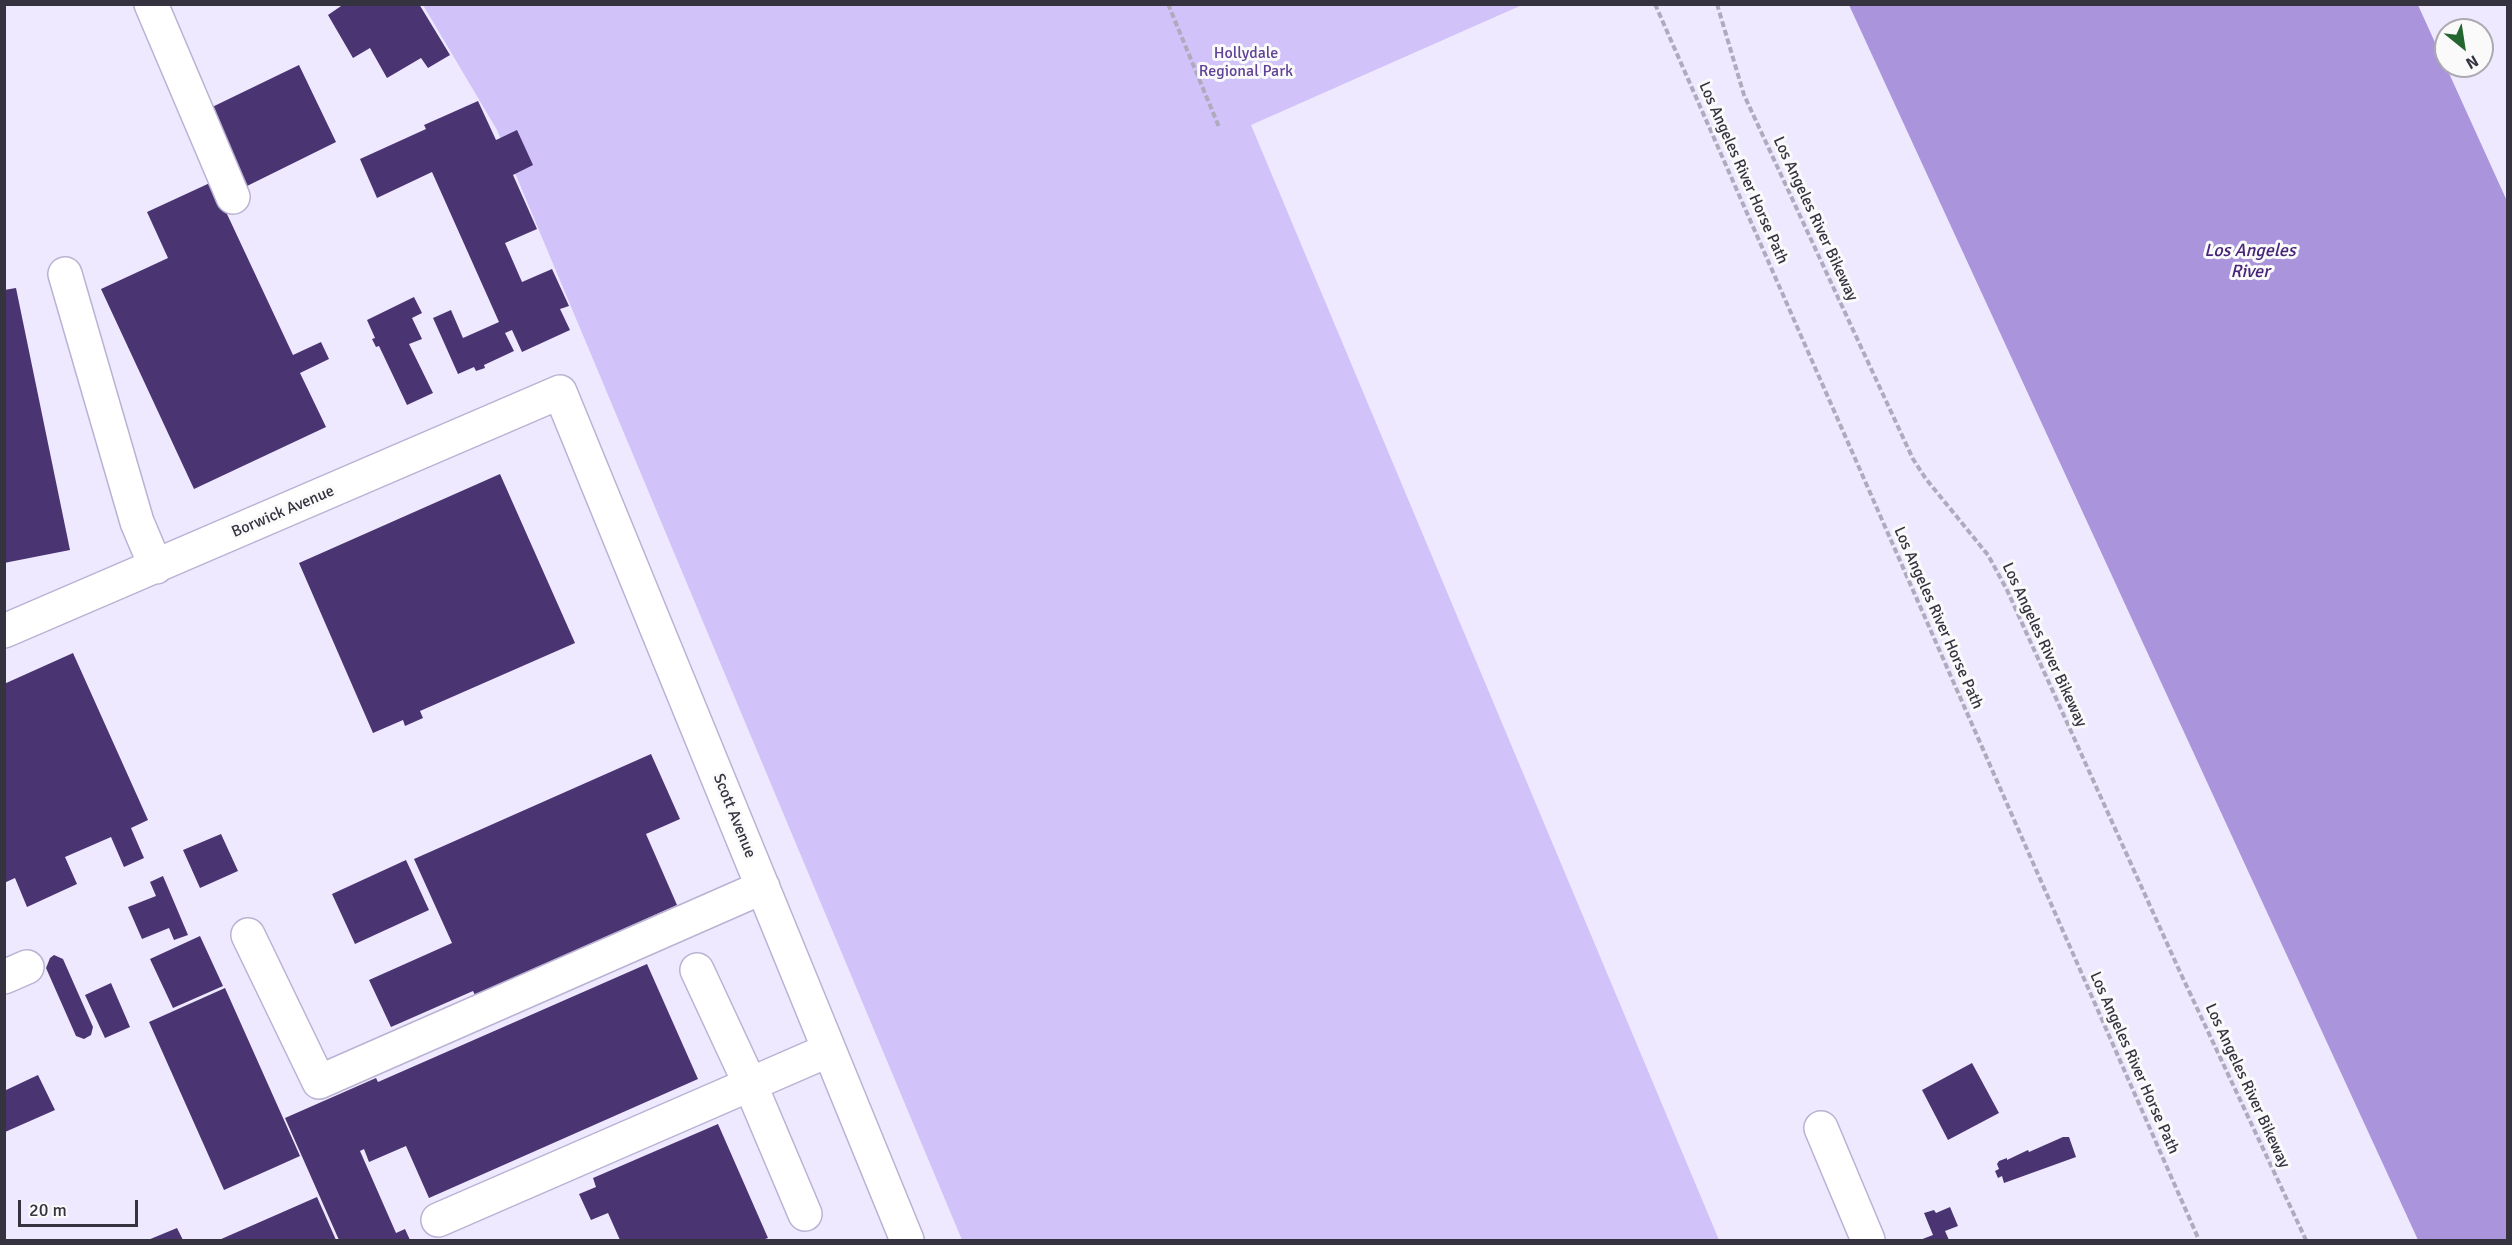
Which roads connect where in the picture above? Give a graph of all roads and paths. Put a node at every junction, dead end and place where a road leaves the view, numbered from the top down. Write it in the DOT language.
graph roads {
  1 [pos="151,4"];
  2 [pos="1168,4"];
  3 [pos="1655,4"];
  4 [pos="1718,4"];
  5 [pos="1219,127"];
  6 [pos="233,198"];
  7 [pos="65,274"];
  8 [pos="560,392"];
  9 [pos="156,567"];
  10 [pos="4,631"];
  11 [pos="763,887"];
  12 [pos="248,935"];
  13 [pos="697,970"];
  14 [pos="829,1050"];
  15 [pos="750,1083"];
  16 [pos="1821,1128"];
  17 [pos="805,1214"];
  18 [pos="438,1220"];
  19 [pos="907,1240"];
  20 [pos="1868,1240"];
  21 [pos="2199,1240"];
  22 [pos="2307,1240"];
  1 -- 6 [label="street"];
  2 -- 5 [label="path"];
  3 -- 21 [label="path, Los Angeles River Horse Path"];
  4 -- 22 [label="path, Los Angeles River Bikeway"];
  7 -- 9 [label="street"];
  8 -- 9 [label="street, Borwick Avenue"];
  8 -- 11 [label="street, Scott Avenue"];
  9 -- 10 [label="street, Borwick Avenue"];
  11 -- 12 [label="street"];
  11 -- 14 [label="street, Scott Avenue"];
  13 -- 15 [label="street"];
  14 -- 15 [label="street"];
  14 -- 19 [label="street, Scott Avenue"];
  15 -- 17 [label="street"];
  15 -- 18 [label="street"];
  16 -- 20 [label="street"];
}
